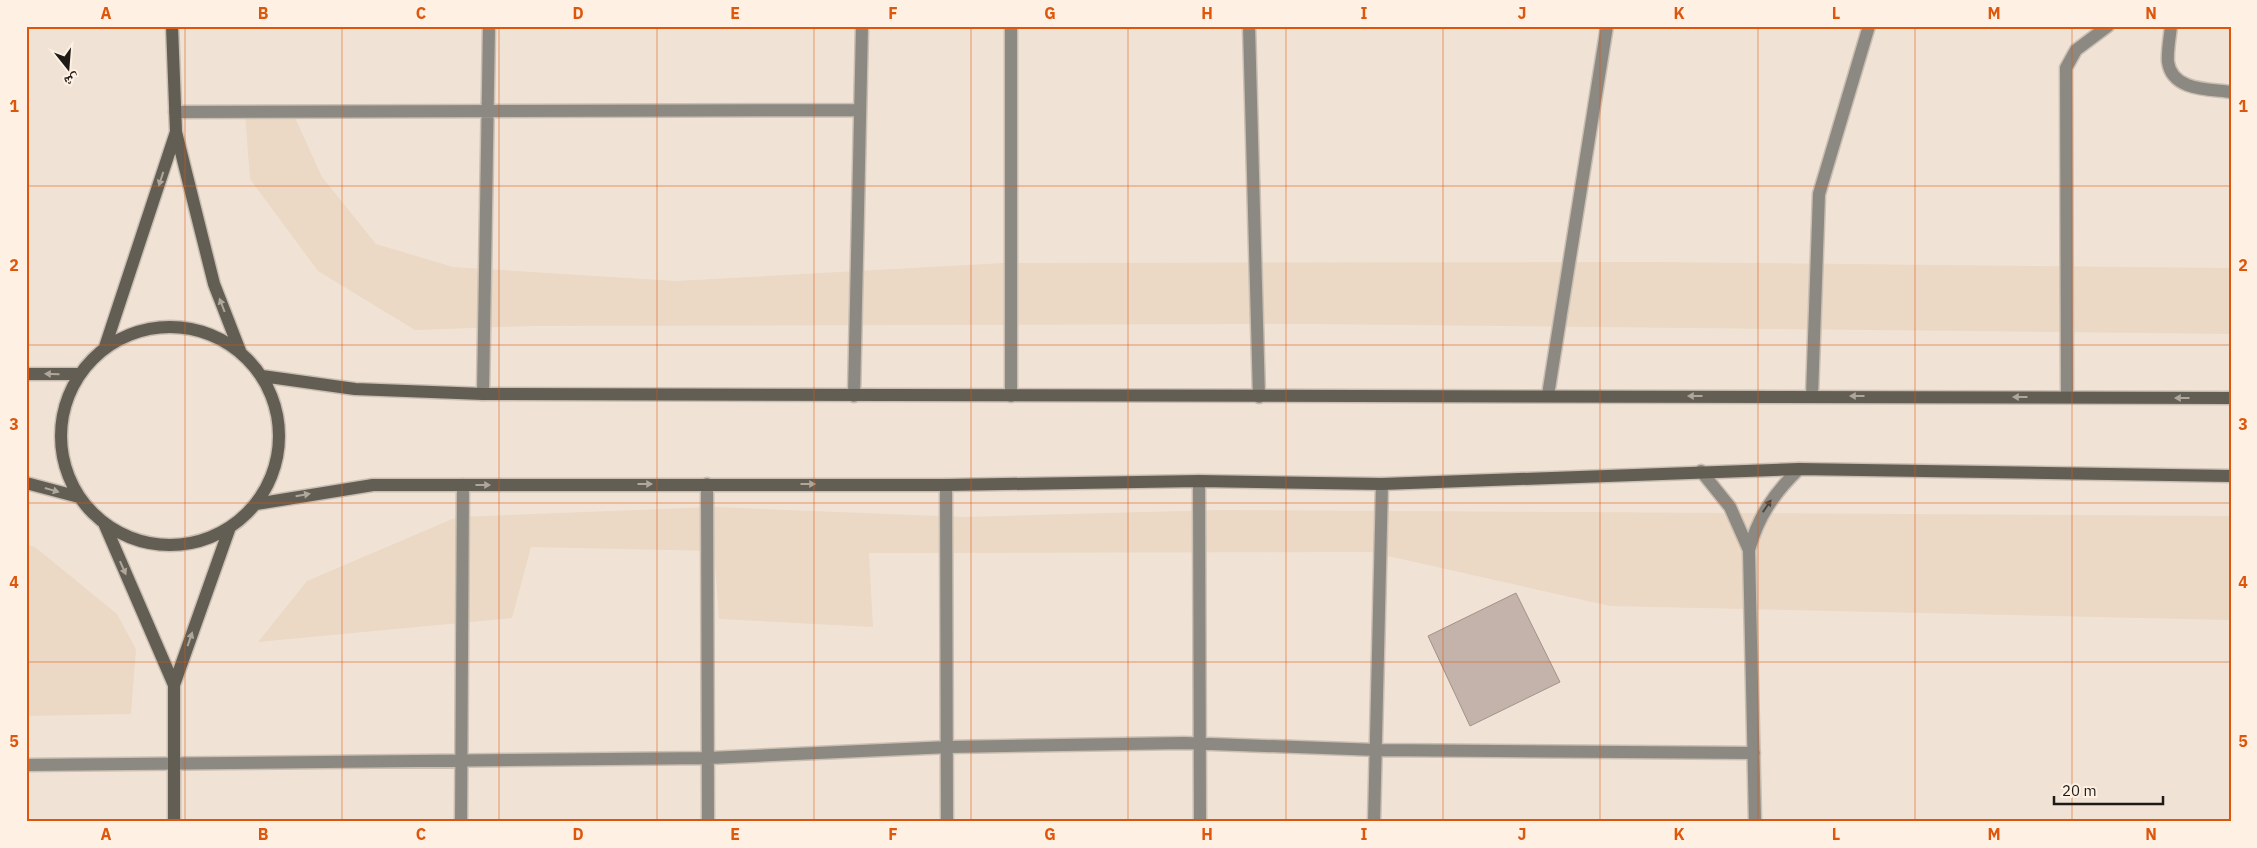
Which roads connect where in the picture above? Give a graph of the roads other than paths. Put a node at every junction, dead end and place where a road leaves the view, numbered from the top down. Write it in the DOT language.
graph roads {
  1 [pos="172,26"];
  2 [pos="489,26"];
  3 [pos="862,26"];
  4 [pos="1011,26"];
  5 [pos="1249,26"];
  6 [pos="1607,26"];
  7 [pos="1870,26"];
  8 [pos="2108,26"];
  9 [pos="2171,26"];
  10 [pos="2231,92"];
  11 [pos="860,110"];
  12 [pos="488,111"];
  13 [pos="174,112"];
  14 [pos="176,132"];
  15 [pos="105,347"];
  16 [pos="240,351"];
  17 [pos="26,374"];
  18 [pos="79,374"];
  19 [pos="262,376"];
  20 [pos="483,394"];
  21 [pos="1548,395"];
  22 [pos="854,396"];
  23 [pos="1012,396"];
  24 [pos="1812,396"];
  25 [pos="1259,397"];
  26 [pos="2067,397"];
  27 [pos="2231,398"];
  28 [pos="1799,469"];
  29 [pos="1701,471"];
  30 [pos="2231,476"];
  31 [pos="1199,481"];
  32 [pos="26,483"];
  33 [pos="707,484"];
  34 [pos="1382,484"];
  35 [pos="463,485"];
  36 [pos="946,485"];
  37 [pos="79,497"];
  38 [pos="256,504"];
  39 [pos="104,523"];
  40 [pos="230,527"];
  41 [pos="1749,550"];
  42 [pos="174,685"];
  43 [pos="1202,743"];
  44 [pos="948,747"];
  45 [pos="1377,750"];
  46 [pos="1754,753"];
  47 [pos="709,758"];
  48 [pos="462,761"];
  49 [pos="176,764"];
  50 [pos="26,766"];
  51 [pos="174,822"];
  52 [pos="461,822"];
  53 [pos="708,822"];
  54 [pos="947,822"];
  55 [pos="1200,822"];
  56 [pos="1374,822"];
  57 [pos="1754,822"];
  1 -- 13 [label="main road"];
  2 -- 12 [label="street"];
  3 -- 11 [label="street"];
  4 -- 23 [label="street"];
  5 -- 25 [label="street"];
  6 -- 21 [label="street"];
  7 -- 24 [label="street"];
  8 -- 26 [label="street"];
  9 -- 10 [label="street"];
  11 -- 12 [label="street"];
  11 -- 22 [label="street"];
  12 -- 13 [label="street"];
  12 -- 20 [label="street"];
  13 -- 14 [label="main road"];
  14 -- 15 [label="main road, one-way"];
  16 -- 14 [label="main road, one-way"];
  15 -- 16 [label="main road"];
  15 -- 18 [label="main road"];
  16 -- 19 [label="main road"];
  18 -- 17 [label="main road, one-way"];
  18 -- 37 [label="main road"];
  19 -- 20 [label="main road"];
  19 -- 38 [label="main road"];
  20 -- 22 [label="main road"];
  24 -- 21 [label="main road, one-way"];
  21 -- 25 [label="main road"];
  22 -- 23 [label="main road"];
  23 -- 25 [label="main road"];
  26 -- 24 [label="main road, one-way"];
  27 -- 26 [label="main road, one-way"];
  28 -- 29 [label="main road"];
  28 -- 30 [label="main road"];
  41 -- 28 [label="street, one-way"];
  29 -- 34 [label="main road"];
  29 -- 41 [label="street"];
  31 -- 34 [label="main road"];
  31 -- 36 [label="main road"];
  31 -- 43 [label="street"];
  32 -- 37 [label="main road, one-way"];
  35 -- 33 [label="main road, one-way"];
  33 -- 36 [label="main road, one-way"];
  33 -- 47 [label="street"];
  34 -- 45 [label="street"];
  38 -- 35 [label="main road, one-way"];
  35 -- 48 [label="street"];
  36 -- 44 [label="street"];
  37 -- 39 [label="main road"];
  38 -- 40 [label="main road"];
  39 -- 40 [label="main road"];
  39 -- 42 [label="main road, one-way"];
  42 -- 40 [label="main road, one-way"];
  41 -- 46 [label="street"];
  42 -- 49 [label="main road"];
  43 -- 44 [label="street"];
  43 -- 45 [label="street"];
  43 -- 55 [label="street"];
  44 -- 47 [label="street"];
  44 -- 54 [label="street"];
  45 -- 46 [label="street"];
  45 -- 56 [label="street"];
  46 -- 57 [label="street"];
  47 -- 48 [label="street"];
  47 -- 53 [label="street"];
  48 -- 49 [label="street"];
  48 -- 52 [label="street"];
  49 -- 50 [label="street"];
  49 -- 51 [label="main road"];
}
